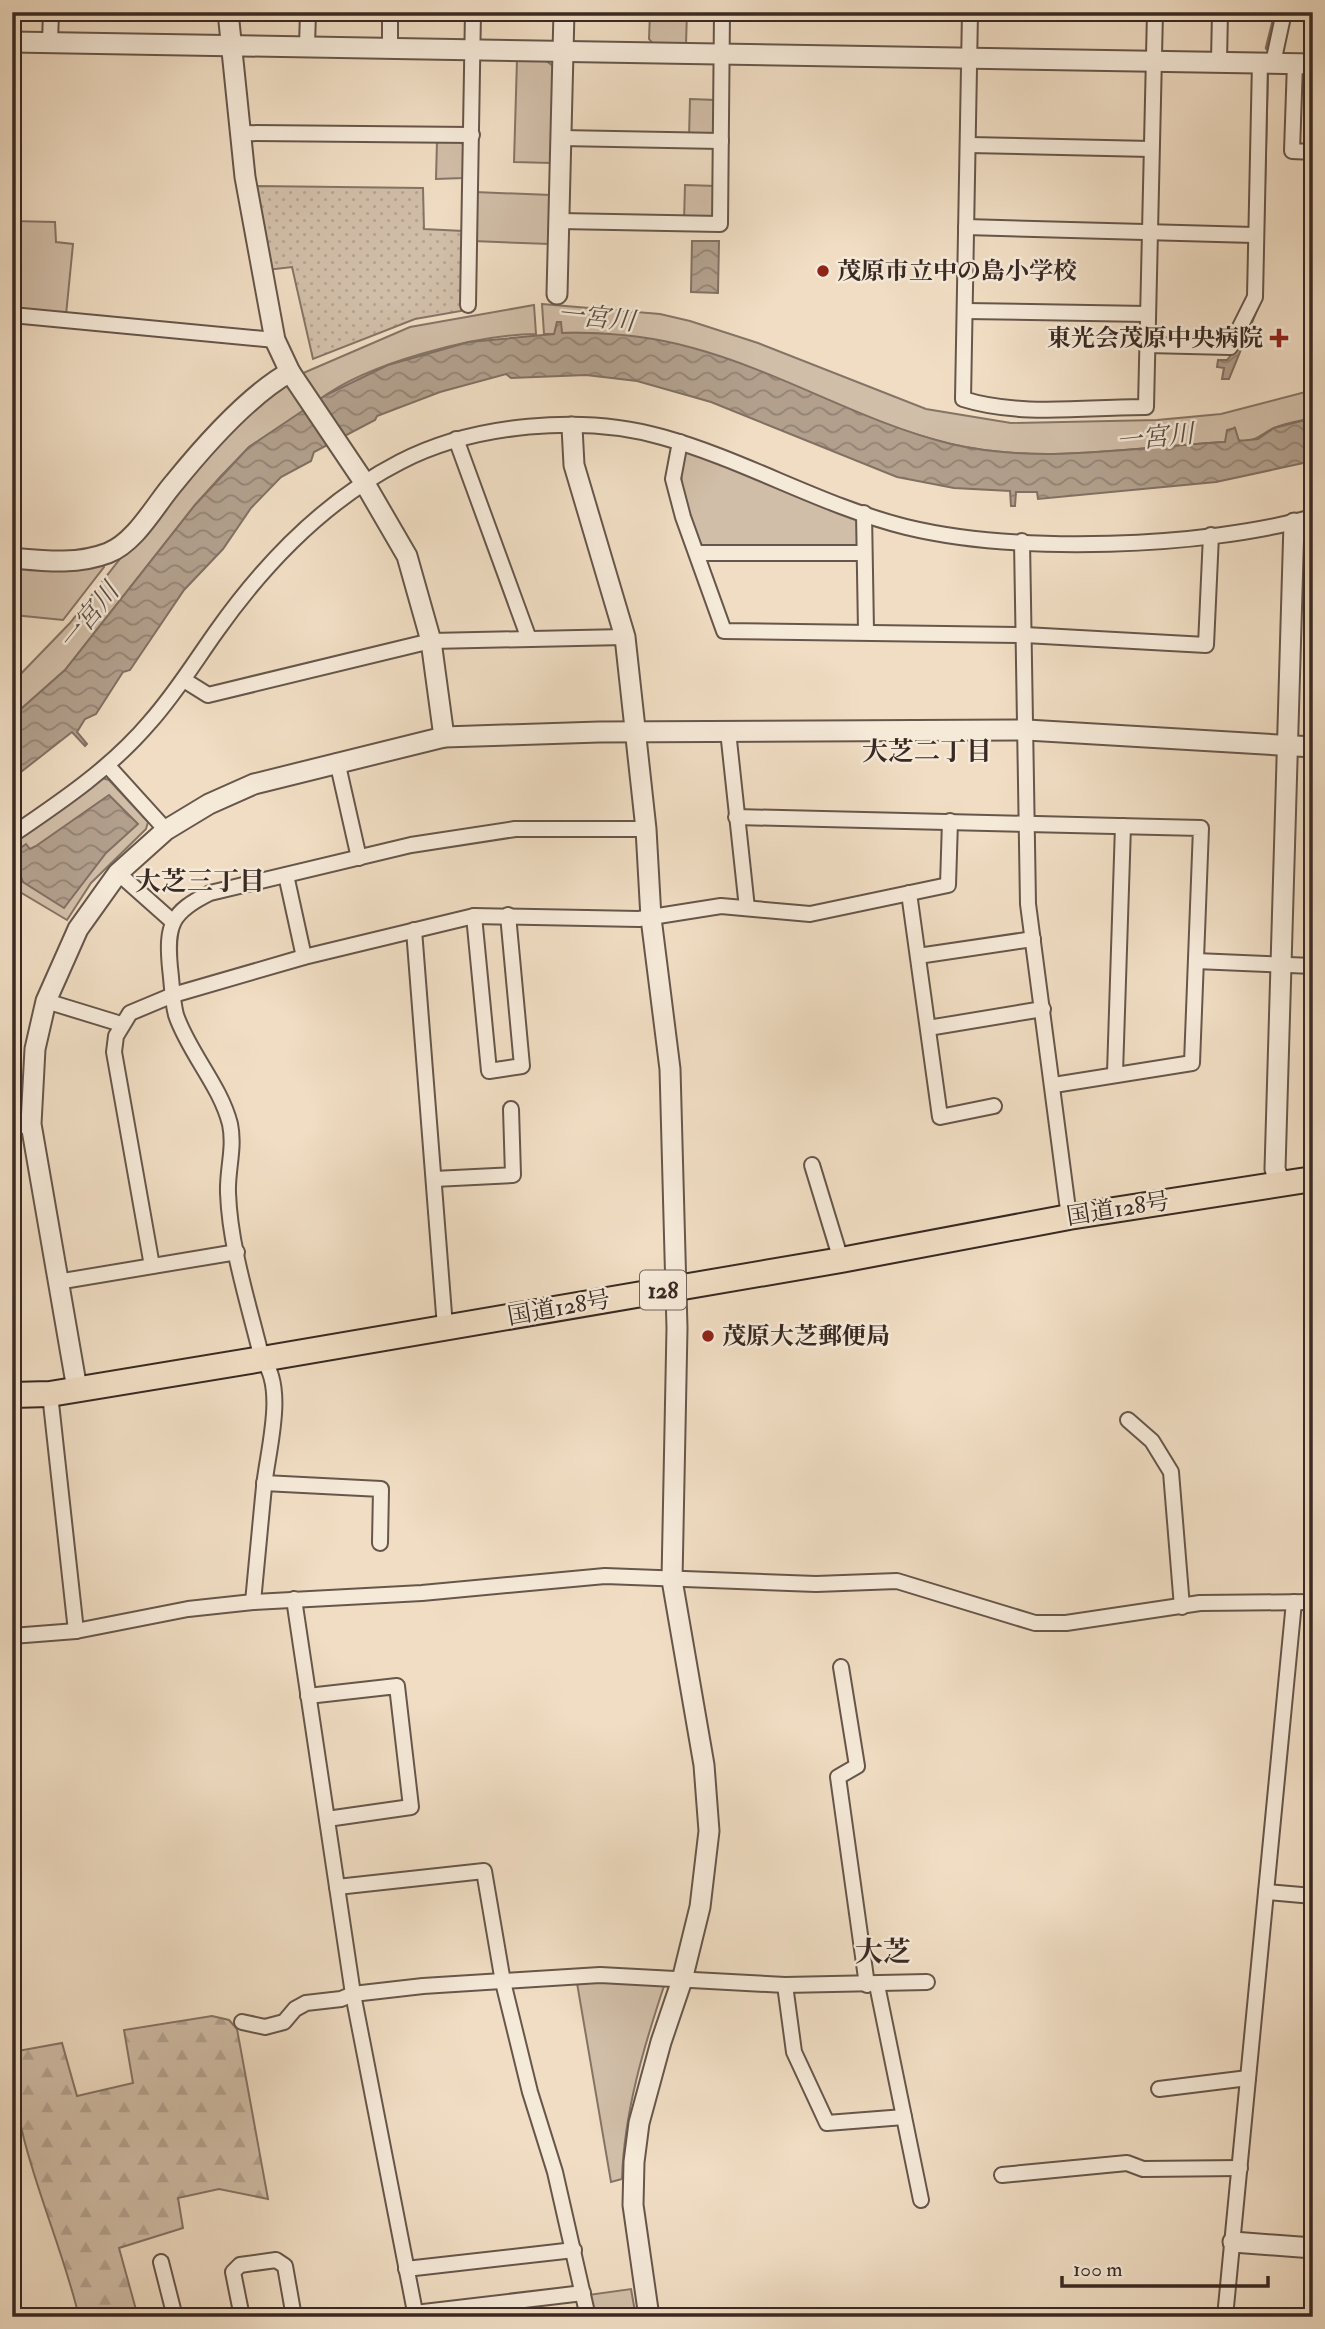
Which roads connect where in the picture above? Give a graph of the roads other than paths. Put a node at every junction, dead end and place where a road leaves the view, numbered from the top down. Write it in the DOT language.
graph roads {
  1 [pos="51,12"];
  2 [pos="228,12"];
  3 [pos="308,12"];
  4 [pos="390,12"];
  5 [pos="473,12"];
  6 [pos="564,12"];
  7 [pos="722,12"];
  8 [pos="970,12"];
  9 [pos="1155,12"];
  10 [pos="1220,12"];
  11 [pos="1284,12"];
  12 [pos="12,42"];
  13 [pos="50,42"];
  14 [pos="231,45"];
  15 [pos="307,46"];
  16 [pos="390,47"];
  17 [pos="473,48"];
  18 [pos="563,50"];
  19 [pos="722,54"];
  20 [pos="969,58"];
  21 [pos="1154,61"];
  22 [pos="1219,61"];
  23 [pos="1266,63"];
  24 [pos="1304,64"];
  25 [pos="241,133"];
  26 [pos="472,135"];
  27 [pos="561,138"];
  28 [pos="721,141"];
  29 [pos="968,145"];
  30 [pos="1151,149"];
  31 [pos="1313,152"];
  32 [pos="560,221"];
  33 [pos="966,227"];
  34 [pos="1149,231"];
  35 [pos="1254,235"];
  36 [pos="557,294"];
  37 [pos="468,305"];
  38 [pos="966,311"];
  39 [pos="1147,314"];
  40 [pos="12,315"];
  41 [pos="275,340"];
  42 [pos="1147,345"];
  43 [pos="290,372"];
  44 [pos="572,427"];
  45 [pos="456,439"];
  46 [pos="680,442"];
  47 [pos="358,474"];
  48 [pos="864,513"];
  49 [pos="1303,520"];
  50 [pos="1211,535"];
  51 [pos="1022,541"];
  52 [pos="697,553"];
  53 [pos="864,553"];
  54 [pos="12,558"];
  55 [pos="866,631"];
  56 [pos="1025,635"];
  57 [pos="625,637"];
  58 [pos="529,639"];
  59 [pos="431,641"];
  60 [pos="184,680"];
  61 [pos="1027,730"];
  62 [pos="727,731"];
  63 [pos="635,732"];
  64 [pos="444,737"];
  65 [pos="1289,746"];
  66 [pos="1313,747"];
  67 [pos="337,761"];
  68 [pos="108,766"];
  69 [pos="736,817"];
  70 [pos="950,821"];
  71 [pos="1025,822"];
  72 [pos="1124,826"];
  73 [pos="646,829"];
  74 [pos="166,830"];
  75 [pos="12,835"];
  76 [pos="359,858"];
  77 [pos="118,873"];
  78 [pos="286,876"];
  79 [pos="908,894"];
  80 [pos="747,908"];
  81 [pos="508,915"];
  82 [pos="474,916"];
  83 [pos="652,918"];
  84 [pos="172,921"];
  85 [pos="414,930"];
  86 [pos="1033,939"];
  87 [pos="918,956"];
  88 [pos="304,957"];
  89 [pos="1196,961"];
  90 [pos="1283,964"];
  91 [pos="1313,965"];
  92 [pos="173,995"];
  93 [pos="46,1001"];
  94 [pos="1043,1009"];
  95 [pos="121,1024"];
  96 [pos="928,1028"];
  97 [pos="1115,1073"];
  98 [pos="1054,1085"];
  99 [pos="994,1106"];
  100 [pos="511,1109"];
  101 [pos="21,1126"];
  102 [pos="811,1165"];
  103 [pos="434,1179"];
  104 [pos="1313,1179"];
  105 [pos="1280,1183"];
  106 [pos="1069,1217"];
  107 [pos="236,1252"];
  108 [pos="841,1260"];
  109 [pos="152,1266"];
  110 [pos="57,1282"];
  111 [pos="675,1288"];
  112 [pos="445,1327"];
  113 [pos="262,1359"];
  114 [pos="77,1389"];
  115 [pos="50,1394"];
  116 [pos="12,1395"];
  117 [pos="1128,1420"];
  118 [pos="264,1483"];
  119 [pos="380,1543"];
  120 [pos="672,1580"];
  121 [pos="293,1599"];
  122 [pos="253,1602"];
  123 [pos="1294,1602"];
  124 [pos="1313,1602"];
  125 [pos="1182,1607"];
  126 [pos="76,1631"];
  127 [pos="12,1636"];
  128 [pos="841,1667"];
  129 [pos="308,1696"];
  130 [pos="327,1819"];
  131 [pos="337,1887"];
  132 [pos="1266,1892"];
  133 [pos="1313,1896"];
  134 [pos="682,1980"];
  135 [pos="503,1982"];
  136 [pos="927,1982"];
  137 [pos="785,1985"];
  138 [pos="872,1985"];
  139 [pos="354,1994"];
  140 [pos="242,2022"];
  141 [pos="1248,2078"];
  142 [pos="1158,2089"];
  143 [pos="904,2117"];
  144 [pos="1240,2168"];
  145 [pos="1003,2175"];
  146 [pos="921,2200"];
  147 [pos="1233,2242"];
  148 [pos="1313,2248"];
  149 [pos="574,2250"];
  150 [pos="161,2262"];
  151 [pos="406,2269"];
  152 [pos="583,2293"];
  153 [pos="415,2315"];
  154 [pos="175,2317"];
  155 [pos="242,2317"];
  156 [pos="294,2317"];
  157 [pos="588,2317"];
  158 [pos="649,2317"];
  159 [pos="1225,2317"];
  1 -- 13 [label="street"];
  2 -- 14 [label="street"];
  3 -- 15 [label="street"];
  4 -- 16 [label="street"];
  5 -- 17 [label="street"];
  6 -- 18 [label="street"];
  7 -- 19 [label="street"];
  8 -- 20 [label="street"];
  9 -- 21 [label="street"];
  10 -- 22 [label="street"];
  11 -- 23 [label="street"];
  12 -- 13 [label="street"];
  13 -- 14 [label="street"];
  14 -- 15 [label="street"];
  14 -- 25 [label="street"];
  15 -- 16 [label="street"];
  16 -- 17 [label="street"];
  17 -- 18 [label="street"];
  17 -- 26 [label="street"];
  18 -- 19 [label="street"];
  18 -- 27 [label="street"];
  19 -- 20 [label="street"];
  19 -- 28 [label="street"];
  20 -- 21 [label="street"];
  20 -- 29 [label="street"];
  21 -- 22 [label="street"];
  21 -- 30 [label="street"];
  22 -- 23 [label="street"];
  23 -- 24 [label="street"];
  23 -- 35 [label="street"];
  24 -- 31 [label="street"];
  25 -- 26 [label="street"];
  25 -- 41 [label="street"];
  26 -- 37 [label="street"];
  27 -- 28 [label="street"];
  27 -- 32 [label="street"];
  28 -- 32 [label="street"];
  29 -- 30 [label="street"];
  29 -- 33 [label="street"];
  30 -- 34 [label="street"];
  32 -- 36 [label="street"];
  33 -- 34 [label="street"];
  33 -- 38 [label="street"];
  34 -- 35 [label="street"];
  34 -- 39 [label="street"];
  35 -- 42 [label="street"];
  38 -- 39 [label="street"];
  38 -- 42 [label="street"];
  39 -- 42 [label="street"];
  40 -- 41 [label="street"];
  41 -- 43 [label="street"];
  43 -- 47 [label="street"];
  43 -- 54 [label="street"];
  44 -- 45 [label="street"];
  44 -- 46 [label="street"];
  44 -- 57 [label="street"];
  45 -- 47 [label="street"];
  45 -- 58 [label="street"];
  46 -- 48 [label="street"];
  46 -- 52 [label="street"];
  47 -- 59 [label="street"];
  47 -- 60 [label="street"];
  48 -- 51 [label="street"];
  48 -- 53 [label="street"];
  49 -- 50 [label="street"];
  49 -- 65 [label="street"];
  50 -- 51 [label="street"];
  50 -- 56 [label="street"];
  51 -- 56 [label="street"];
  52 -- 53 [label="street"];
  52 -- 55 [label="street"];
  53 -- 55 [label="street"];
  55 -- 56 [label="street"];
  56 -- 61 [label="street"];
  57 -- 58 [label="street"];
  57 -- 63 [label="street"];
  58 -- 59 [label="street"];
  59 -- 60 [label="street"];
  59 -- 64 [label="street"];
  60 -- 68 [label="street"];
  61 -- 62 [label="street"];
  61 -- 65 [label="street"];
  61 -- 71 [label="street"];
  62 -- 63 [label="street"];
  62 -- 69 [label="street"];
  63 -- 64 [label="street"];
  63 -- 73 [label="street"];
  64 -- 67 [label="street"];
  65 -- 66 [label="street"];
  65 -- 90 [label="street"];
  67 -- 74 [label="street"];
  67 -- 76 [label="street"];
  68 -- 74 [label="street"];
  68 -- 75 [label="street"];
  69 -- 70 [label="street"];
  69 -- 80 [label="street"];
  70 -- 71 [label="street"];
  70 -- 79 [label="street"];
  71 -- 72 [label="street"];
  71 -- 86 [label="street"];
  72 -- 89 [label="street"];
  72 -- 97 [label="street"];
  73 -- 76 [label="street"];
  73 -- 83 [label="street"];
  74 -- 77 [label="street"];
  76 -- 78 [label="street"];
  77 -- 84 [label="street"];
  77 -- 93 [label="street"];
  78 -- 84 [label="street"];
  78 -- 88 [label="street"];
  79 -- 80 [label="street"];
  79 -- 87 [label="street"];
  80 -- 83 [label="street"];
  81 -- 82 [label="street"];
  81 -- 82 [label="street"];
  81 -- 83 [label="street"];
  82 -- 85 [label="street"];
  83 -- 111 [label="street"];
  84 -- 92 [label="street"];
  85 -- 88 [label="street"];
  85 -- 103 [label="street"];
  86 -- 87 [label="street"];
  86 -- 94 [label="street"];
  87 -- 96 [label="street"];
  88 -- 92 [label="street"];
  89 -- 90 [label="street"];
  89 -- 97 [label="street"];
  90 -- 91 [label="street"];
  90 -- 105 [label="street"];
  92 -- 95 [label="street"];
  92 -- 107 [label="street"];
  93 -- 95 [label="street"];
  93 -- 101 [label="street"];
  94 -- 96 [label="street"];
  94 -- 98 [label="street"];
  95 -- 109 [label="street"];
  96 -- 99 [label="street"];
  97 -- 98 [label="street"];
  98 -- 106 [label="street"];
  100 -- 103 [label="street"];
  101 -- 110 [label="street"];
  102 -- 108 [label="street"];
  103 -- 112 [label="street"];
  104 -- 105 [label="highway, 国道128号 / 128"];
  105 -- 106 [label="highway, 国道128号 / 128"];
  106 -- 108 [label="highway, 国道128号 / 128"];
  107 -- 109 [label="street"];
  107 -- 113 [label="street"];
  108 -- 111 [label="highway, 国道128号 / 128"];
  109 -- 110 [label="street"];
  110 -- 114 [label="street"];
  111 -- 112 [label="highway, 国道128号 / 128"];
  111 -- 120 [label="street"];
  112 -- 113 [label="highway, 国道128号 / 128"];
  113 -- 114 [label="highway, 国道128号 / 128"];
  113 -- 118 [label="street"];
  114 -- 115 [label="highway, 国道128号 / 128"];
  115 -- 116 [label="highway, 国道128号 / 128"];
  115 -- 126 [label="street"];
  117 -- 125 [label="street"];
  118 -- 119 [label="street"];
  118 -- 122 [label="street"];
  120 -- 121 [label="street"];
  120 -- 125 [label="street"];
  120 -- 134 [label="street"];
  121 -- 122 [label="street"];
  121 -- 129 [label="street"];
  122 -- 126 [label="street"];
  123 -- 124 [label="street"];
  123 -- 125 [label="street"];
  123 -- 132 [label="street"];
  126 -- 127 [label="street"];
  128 -- 138 [label="street"];
  129 -- 130 [label="street"];
  129 -- 130 [label="street"];
  130 -- 131 [label="street"];
  131 -- 135 [label="street"];
  131 -- 139 [label="street"];
  132 -- 133 [label="street"];
  132 -- 141 [label="street"];
  134 -- 135 [label="street"];
  134 -- 137 [label="street"];
  134 -- 158 [label="street"];
  135 -- 139 [label="street"];
  135 -- 149 [label="street"];
  136 -- 138 [label="street"];
  137 -- 138 [label="street"];
  137 -- 143 [label="street"];
  138 -- 143 [label="street"];
  139 -- 140 [label="street"];
  139 -- 151 [label="street"];
  141 -- 142 [label="street"];
  141 -- 144 [label="street"];
  143 -- 146 [label="street"];
  144 -- 145 [label="street"];
  144 -- 147 [label="street"];
  147 -- 148 [label="street"];
  147 -- 159 [label="street"];
  149 -- 151 [label="street"];
  149 -- 152 [label="street"];
  150 -- 154 [label="street"];
  151 -- 153 [label="street"];
  152 -- 153 [label="street"];
  152 -- 157 [label="street"];
  155 -- 156 [label="street"];
}
